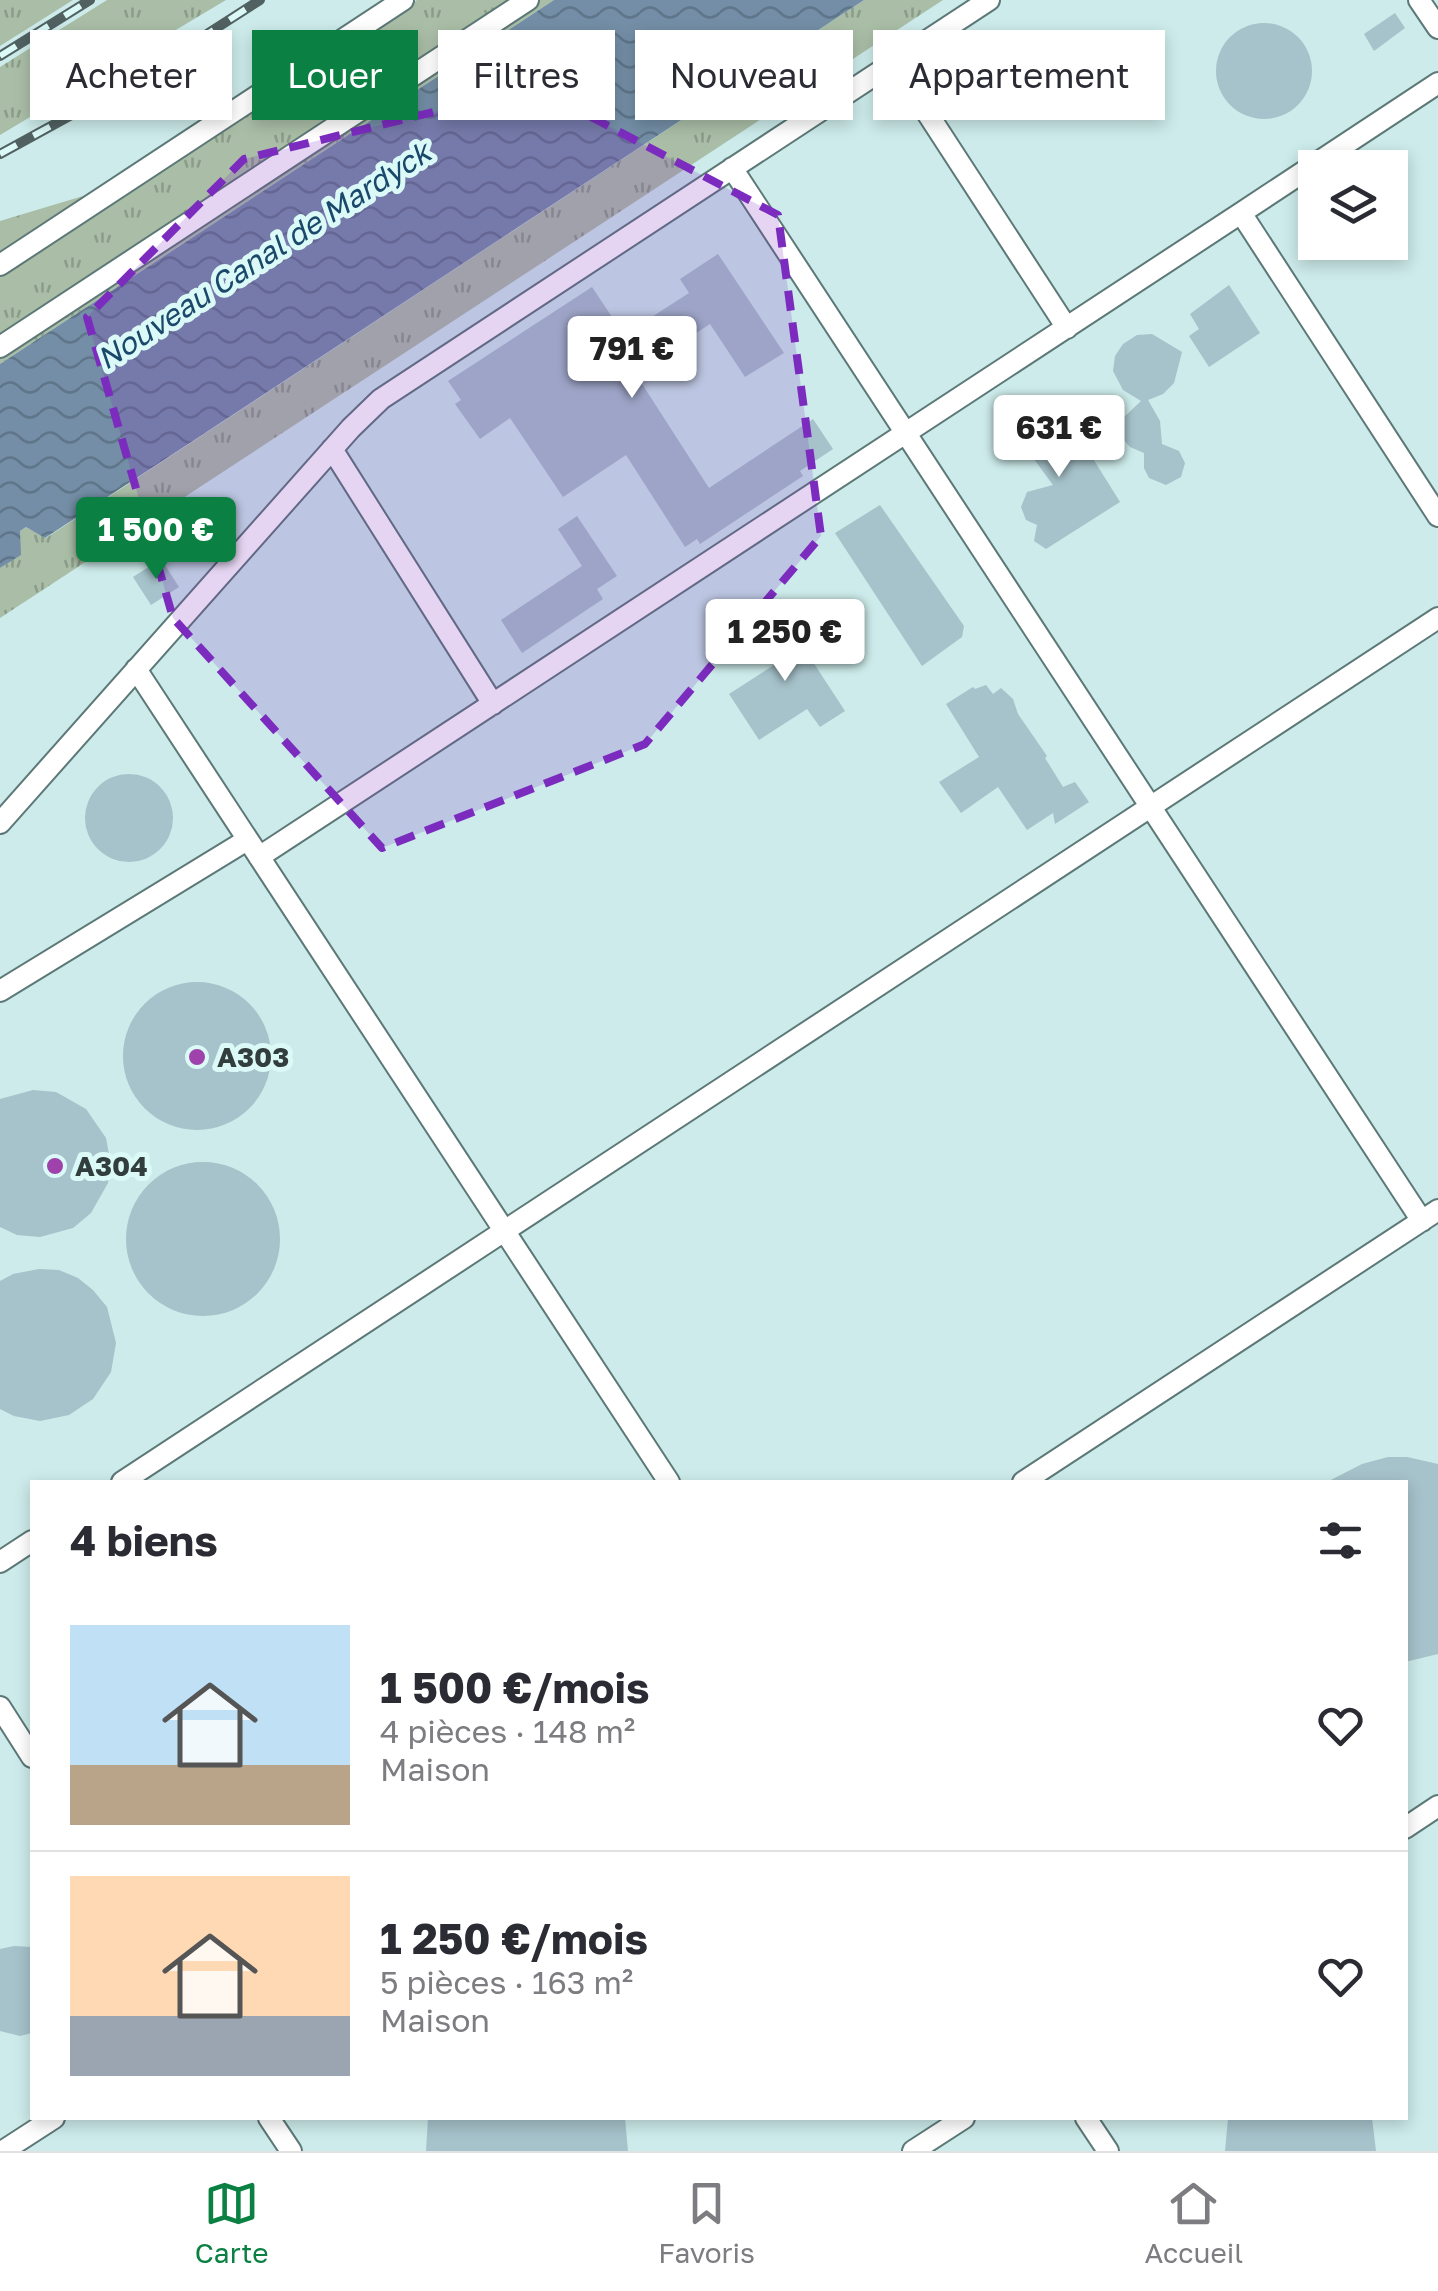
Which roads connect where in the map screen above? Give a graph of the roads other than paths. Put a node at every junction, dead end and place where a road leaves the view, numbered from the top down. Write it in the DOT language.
graph roads {
  1 [pos="403,0"];
  2 [pos="528,0"];
  3 [pos="989,0"];
  4 [pos="1420,0"];
  5 [pos="1438,28"];
  6 [pos="943,30"];
  7 [pos="873,76"];
  8 [pos="1438,83"];
  9 [pos="932,120"];
  10 [pos="732,168"];
  11 [pos="1241,214"];
  12 [pos="0,265"];
  13 [pos="1066,328"];
  14 [pos="0,347"];
  15 [pos="906,433"];
  16 [pos="332,449"];
  17 [pos="1438,516"];
  18 [pos="1438,618"];
  19 [pos="136,670"];
  20 [pos="493,704"];
  21 [pos="1151,807"];
  22 [pos="0,823"];
  23 [pos="253,848"];
  24 [pos="0,991"];
  25 [pos="1430,1216"];
  26 [pos="505,1231"];
  27 [pos="125,1480"];
  28 [pos="668,1480"];
  29 [pos="1025,1480"];
  30 [pos="30,1542"];
  31 [pos="0,1562"];
  32 [pos="0,1707"];
  33 [pos="30,1754"];
  34 [pos="1438,1806"];
  35 [pos="1408,1826"];
  36 [pos="51,2120"];
  37 [pos="269,2120"];
  38 [pos="961,2120"];
  39 [pos="1087,2120"];
  40 [pos="2,2151"];
  41 [pos="291,2151"];
  42 [pos="913,2151"];
  43 [pos="1108,2151"];
  1 -- 12 [label="lane"];
  2 -- 14 [label="lane"];
  3 -- 6 [label="lane"];
  4 -- 5 [label="lane"];
  7 -- 10 [label="lane"];
  8 -- 11 [label="lane"];
  9 -- 13 [label="lane"];
  10 -- 15 [label="lane"];
  10 -- 16 [label="lane"];
  11 -- 13 [label="lane"];
  11 -- 17 [label="lane"];
  13 -- 15 [label="lane"];
  15 -- 20 [label="lane"];
  15 -- 21 [label="lane"];
  16 -- 19 [label="lane"];
  16 -- 20 [label="lane"];
  18 -- 21 [label="lane"];
  19 -- 22 [label="lane"];
  19 -- 23 [label="lane"];
  20 -- 23 [label="lane"];
  21 -- 25 [label="lane"];
  21 -- 26 [label="lane"];
  23 -- 24 [label="lane"];
  23 -- 26 [label="lane"];
  25 -- 29 [label="lane"];
  26 -- 27 [label="lane"];
  26 -- 28 [label="lane"];
  30 -- 31 [label="lane"];
  32 -- 33 [label="lane"];
  34 -- 35 [label="lane"];
  36 -- 40 [label="lane"];
  37 -- 41 [label="lane"];
  38 -- 42 [label="lane"];
  39 -- 43 [label="lane"];
}
